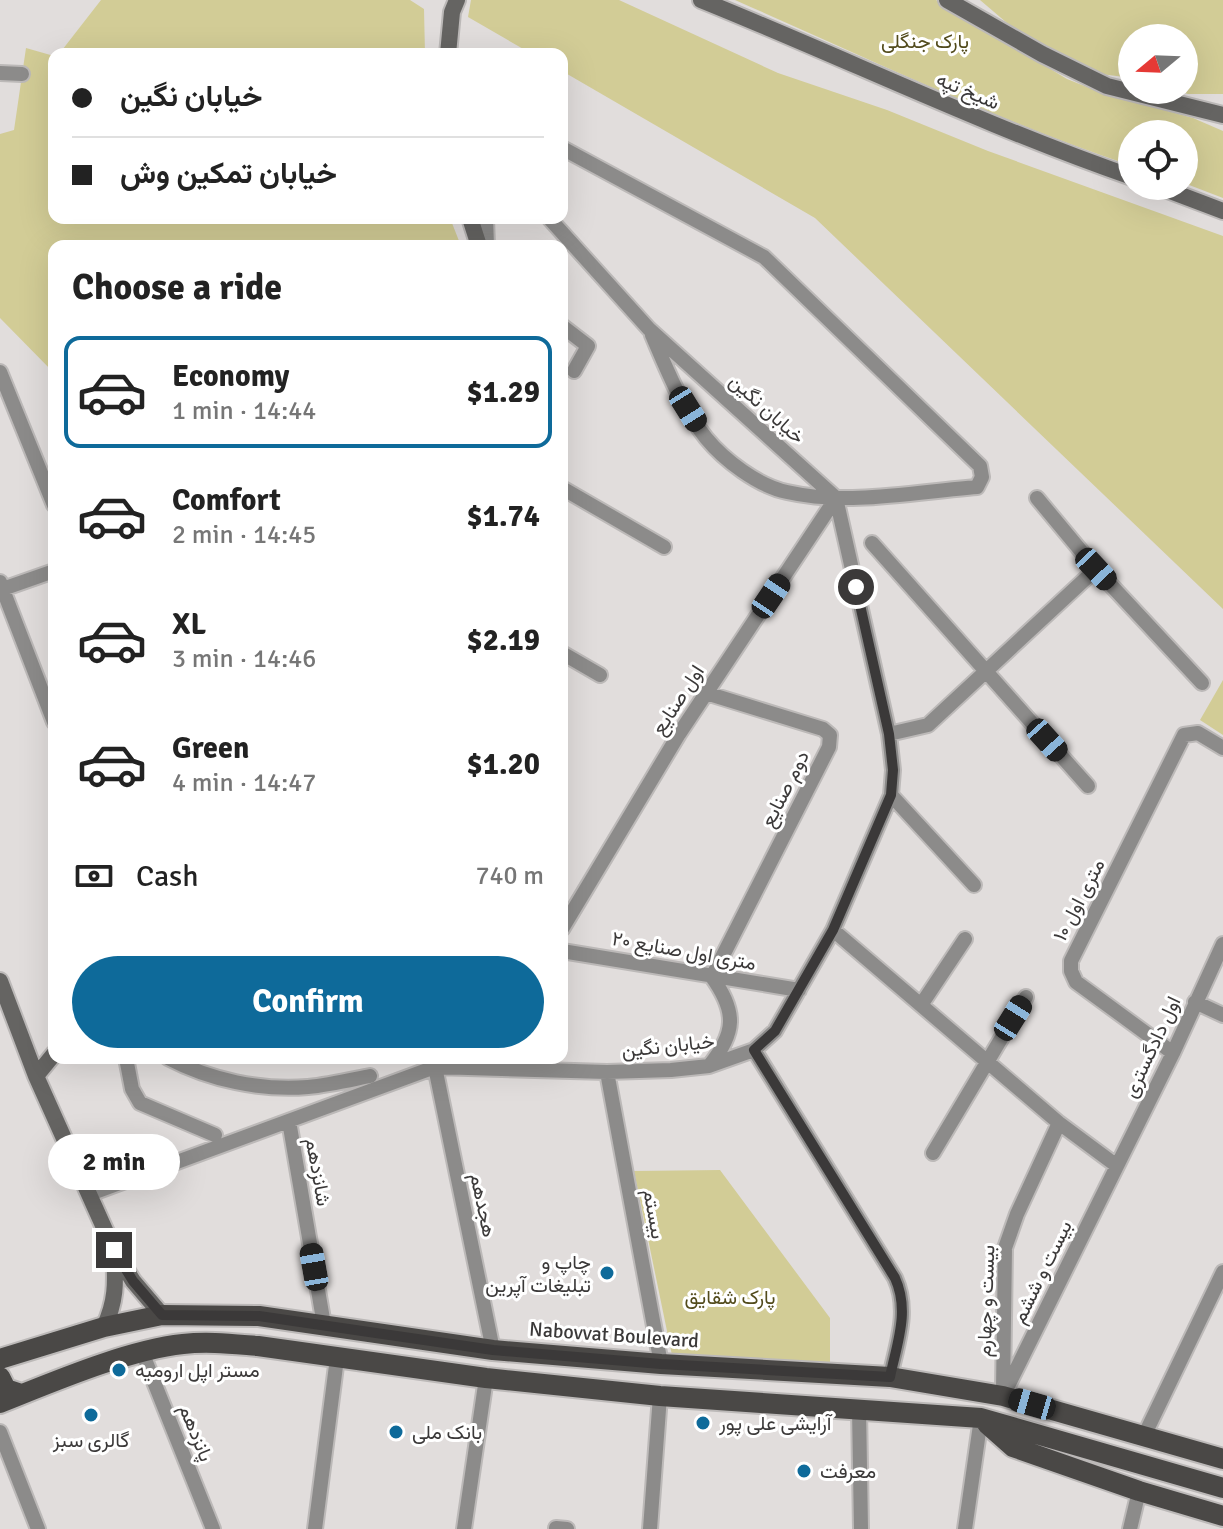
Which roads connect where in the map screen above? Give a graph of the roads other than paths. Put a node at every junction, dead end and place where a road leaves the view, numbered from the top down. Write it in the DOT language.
graph roads {
  1 [pos="457,0"];
  2 [pos="701,0"];
  3 [pos="953,2"];
  4 [pos="449,48"];
  5 [pos="0,73"];
  6 [pos="22,74"];
  7 [pos="1223,115"];
  8 [pos="568,151"];
  9 [pos="1118,172"];
  10 [pos="1194,200"];
  11 [pos="1223,211"];
  12 [pos="554,224"];
  13 [pos="649,329"];
  14 [pos="568,331"];
  15 [pos="574,371"];
  16 [pos="0,372"];
  17 [pos="48,490"];
  18 [pos="568,491"];
  19 [pos="836,498"];
  20 [pos="1037,498"];
  21 [pos="872,543"];
  22 [pos="664,547"];
  23 [pos="1096,569"];
  24 [pos="48,573"];
  25 [pos="1,587"];
  26 [pos="568,656"];
  27 [pos="985,671"];
  28 [pos="600,675"];
  29 [pos="1202,683"];
  30 [pos="706,693"];
  31 [pos="48,707"];
  32 [pos="889,734"];
  33 [pos="1223,748"];
  34 [pos="1088,786"];
  35 [pos="891,795"];
  36 [pos="974,885"];
  37 [pos="568,919"];
  38 [pos="833,930"];
  39 [pos="965,939"];
  40 [pos="1223,944"];
  41 [pos="568,952"];
  42 [pos="712,977"];
  43 [pos="0,981"];
  44 [pos="799,990"];
  45 [pos="1026,997"];
  46 [pos="1195,1002"];
  47 [pos="921,1005"];
  48 [pos="1223,1015"];
  49 [pos="754,1050"];
  50 [pos="1173,1053"];
  51 [pos="48,1061"];
  52 [pos="986,1061"];
  53 [pos="127,1064"];
  54 [pos="183,1064"];
  55 [pos="709,1066"];
  56 [pos="435,1067"];
  57 [pos="607,1072"];
  58 [pos="36,1076"];
  59 [pos="370,1076"];
  60 [pos="289,1121"];
  61 [pos="1059,1123"];
  62 [pos="215,1135"];
  63 [pos="933,1153"];
  64 [pos="1117,1166"];
  65 [pos="90,1194"];
  66 [pos="114,1250"];
  67 [pos="1223,1272"];
  68 [pos="162,1315"];
  69 [pos="324,1325"];
  70 [pos="104,1327"];
  71 [pos="493,1350"];
  72 [pos="142,1352"];
  73 [pos="337,1358"];
  74 [pos="661,1364"];
  75 [pos="0,1366"];
  76 [pos="890,1377"];
  77 [pos="486,1378"];
  78 [pos="21,1394"];
  79 [pos="660,1396"];
  80 [pos="1003,1396"];
  81 [pos="0,1403"];
  82 [pos="859,1408"];
  83 [pos="981,1418"];
  84 [pos="0,1432"];
  85 [pos="1144,1436"];
  86 [pos="1223,1459"];
  87 [pos="1223,1488"];
  88 [pos="1139,1491"];
  89 [pos="1223,1516"];
  90 [pos="556,1528"];
  91 [pos="38,1529"];
  92 [pos="213,1529"];
  93 [pos="315,1529"];
  94 [pos="464,1529"];
  95 [pos="567,1529"];
  96 [pos="650,1529"];
  97 [pos="861,1529"];
  98 [pos="965,1529"];
  99 [pos="1130,1529"];
  1 -- 4 [label="street"];
  2 -- 9 [label="street, شیخ تپه"];
  3 -- 7 [label="street"];
  5 -- 6 [label="street"];
  8 -- 19 [label="street"];
  10 -- 11 [label="street"];
  12 -- 13 [label="street, خیابان نگین"];
  13 -- 19 [label="street, خیابان نگین"];
  13 -- 19 [label="street"];
  14 -- 15 [label="street"];
  16 -- 17 [label="street"];
  18 -- 22 [label="street"];
  19 -- 30 [label="street, اول صنایع"];
  19 -- 32 [label="street, خیابان نگین"];
  20 -- 23 [label="street"];
  21 -- 27 [label="street"];
  23 -- 27 [label="street"];
  23 -- 29 [label="street"];
  24 -- 25 [label="street"];
  25 -- 31 [label="street"];
  26 -- 28 [label="street"];
  27 -- 32 [label="street"];
  27 -- 34 [label="street"];
  30 -- 37 [label="street, اول صنایع"];
  30 -- 42 [label="street, دوم صنایع"];
  32 -- 35 [label="street, خیابان نگین"];
  33 -- 50 [label="street, ۱۰ متری اول"];
  35 -- 36 [label="street"];
  35 -- 38 [label="street, خیابان نگین"];
  38 -- 44 [label="street, خیابان نگین"];
  38 -- 47 [label="street"];
  39 -- 47 [label="street"];
  40 -- 46 [label="street, اول دادگستری"];
  41 -- 42 [label="street, ۲۰ متری اول صنایع"];
  42 -- 44 [label="street, ۲۰ متری اول صنایع"];
  42 -- 55 [label="street"];
  43 -- 58 [label="street"];
  44 -- 49 [label="street, خیابان نگین"];
  45 -- 52 [label="street"];
  46 -- 48 [label="street"];
  46 -- 50 [label="street, اول دادگستری"];
  47 -- 52 [label="street"];
  49 -- 55 [label="street, خیابان نگین"];
  49 -- 76 [label="street"];
  50 -- 64 [label="street, اول دادگستری"];
  51 -- 58 [label="street"];
  52 -- 61 [label="street"];
  52 -- 63 [label="street"];
  53 -- 62 [label="street"];
  54 -- 59 [label="street"];
  55 -- 57 [label="street, خیابان نگین"];
  56 -- 57 [label="street, خیابان نگین"];
  56 -- 60 [label="street, خیابان نگین"];
  56 -- 71 [label="street, هجدهم"];
  57 -- 74 [label="street, بیستم"];
  58 -- 65 [label="street"];
  60 -- 65 [label="street, خیابان نگین"];
  60 -- 69 [label="street, شانزدهم"];
  61 -- 64 [label="street"];
  61 -- 80 [label="street, بیست و چهارم"];
  64 -- 80 [label="street, بیست و ششم"];
  65 -- 66 [label="street"];
  66 -- 68 [label="street"];
  66 -- 70 [label="street"];
  67 -- 85 [label="street"];
  68 -- 69 [label="main road, Nabovvat Boulevard"];
  68 -- 70 [label="main road, Nabovvat Boulevard"];
  69 -- 71 [label="main road, Nabovvat Boulevard"];
  70 -- 75 [label="main road, Nabovvat Boulevard"];
  71 -- 74 [label="main road, Nabovvat Boulevard"];
  72 -- 73 [label="main road"];
  72 -- 78 [label="main road"];
  72 -- 92 [label="street, پانزدهم"];
  73 -- 77 [label="main road"];
  73 -- 93 [label="street"];
  74 -- 76 [label="main road, Nabovvat Boulevard"];
  75 -- 78 [label="main road"];
  76 -- 80 [label="main road, Nabovvat Boulevard"];
  77 -- 79 [label="main road"];
  77 -- 94 [label="street"];
  78 -- 81 [label="main road"];
  79 -- 82 [label="main road"];
  79 -- 96 [label="street"];
  80 -- 85 [label="main road, Nabovvat Boulevard"];
  82 -- 83 [label="main road"];
  82 -- 97 [label="street"];
  83 -- 87 [label="main road"];
  83 -- 88 [label="main road"];
  83 -- 98 [label="street"];
  84 -- 91 [label="street"];
  85 -- 86 [label="main road, Nabovvat Boulevard"];
  88 -- 89 [label="main road"];
  88 -- 99 [label="street"];
  90 -- 95 [label="street"];
}
